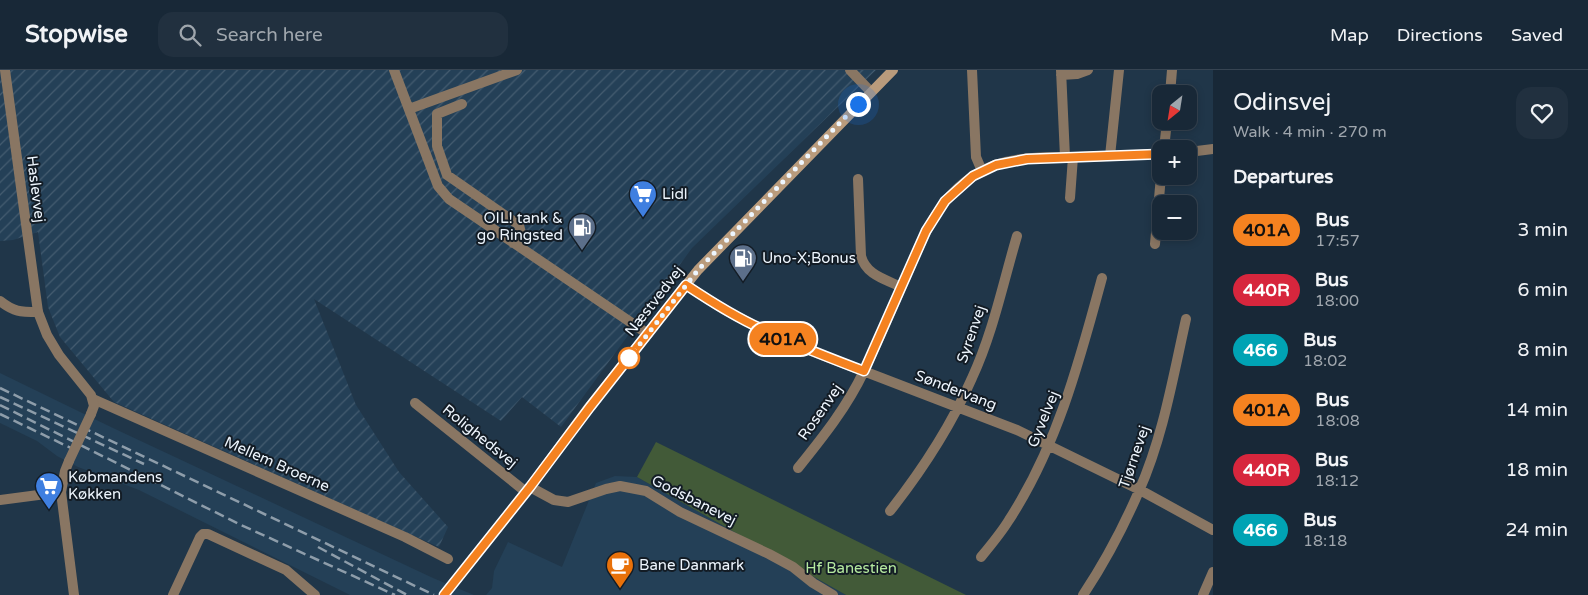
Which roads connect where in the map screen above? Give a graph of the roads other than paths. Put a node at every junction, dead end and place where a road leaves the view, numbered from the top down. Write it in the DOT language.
graph roads {
  1 [pos="5,70"];
  2 [pos="394,70"];
  3 [pos="517,70"];
  4 [pos="850,70"];
  5 [pos="893,70"];
  6 [pos="972,70"];
  7 [pos="1088,70"];
  8 [pos="1119,70"];
  9 [pos="1172,70"];
  10 [pos="1061,72"];
  11 [pos="1171,85"];
  12 [pos="871,92"];
  13 [pos="462,104"];
  14 [pos="409,109"];
  15 [pos="1213,149"];
  16 [pos="1197,151"];
  17 [pos="1152,154"];
  18 [pos="441,156"];
  19 [pos="1110,156"];
  20 [pos="1069,157"];
  21 [pos="428,161"];
  22 [pos="982,171"];
  23 [pos="858,179"];
  24 [pos="1160,185"];
  25 [pos="1070,198"];
  26 [pos="1017,236"];
  27 [pos="513,243"];
  28 [pos="1156,244"];
  29 [pos="1102,278"];
  30 [pos="686,285"];
  31 [pos="901,287"];
  32 [pos="0,301"];
  33 [pos="38,312"];
  34 [pos="1186,319"];
  35 [pos="648,334"];
  36 [pos="864,371"];
  37 [pos="93,400"];
  38 [pos="415,403"];
  39 [pos="958,407"];
  40 [pos="1049,446"];
  41 [pos="798,468"];
  42 [pos="528,490"];
  43 [pos="1140,490"];
  44 [pos="61,492"];
  45 [pos="0,500"];
  46 [pos="890,511"];
  47 [pos="1213,530"];
  48 [pos="982,557"];
  49 [pos="448,559"];
  50 [pos="1213,572"];
  51 [pos="74,595"];
  52 [pos="173,595"];
  53 [pos="315,595"];
  54 [pos="444,595"];
  55 [pos="833,595"];
  56 [pos="1083,595"];
  57 [pos="1203,595"];
  1 -- 33 [label="street, Haslevvej"];
  2 -- 14 [label="street"];
  3 -- 14 [label="street"];
  4 -- 12 [label="street"];
  5 -- 12 [label="main road, Næstvedvej"];
  6 -- 22 [label="street"];
  7 -- 10 [label="street"];
  8 -- 19 [label="street"];
  9 -- 11 [label="street"];
  10 -- 20 [label="street"];
  12 -- 30 [label="main road, Næstvedvej"];
  13 -- 18 [label="street"];
  14 -- 21 [label="street"];
  15 -- 16 [label="street"];
  17 -- 19 [label="street, Rosenvej"];
  18 -- 21 [label="street"];
  18 -- 27 [label="street"];
  19 -- 20 [label="street, Rosenvej"];
  20 -- 22 [label="street, Rosenvej"];
  20 -- 25 [label="street"];
  21 -- 27 [label="street"];
  22 -- 31 [label="street, Rosenvej"];
  23 -- 31 [label="street"];
  24 -- 28 [label="street"];
  26 -- 39 [label="street, Syrenvej"];
  27 -- 35 [label="street"];
  29 -- 40 [label="street, Gyvelvej"];
  30 -- 35 [label="main road, Næstvedvej"];
  30 -- 36 [label="street, Søndervang"];
  31 -- 36 [label="street, Rosenvej"];
  32 -- 33 [label="street"];
  33 -- 37 [label="street, Haslevvej"];
  34 -- 43 [label="street, Tjørnevej"];
  35 -- 42 [label="main road, Næstvedvej"];
  36 -- 39 [label="street, Søndervang"];
  36 -- 41 [label="street, Rosenvej"];
  37 -- 44 [label="street, bridge"];
  37 -- 49 [label="street, Mellem Broerne"];
  38 -- 42 [label="street, Rolighedsvej"];
  39 -- 40 [label="street, Søndervang"];
  39 -- 46 [label="street, Syrenvej"];
  40 -- 43 [label="street, Søndervang"];
  40 -- 48 [label="street, Gyvelvej"];
  42 -- 54 [label="main road, Næstvedvej"];
  42 -- 55 [label="street, Godsbanevej"];
  43 -- 47 [label="street, Søndervang"];
  43 -- 56 [label="street, Tjørnevej"];
  44 -- 45 [label="street"];
  44 -- 51 [label="street"];
  50 -- 57 [label="street"];
  52 -- 53 [label="street"];
}
